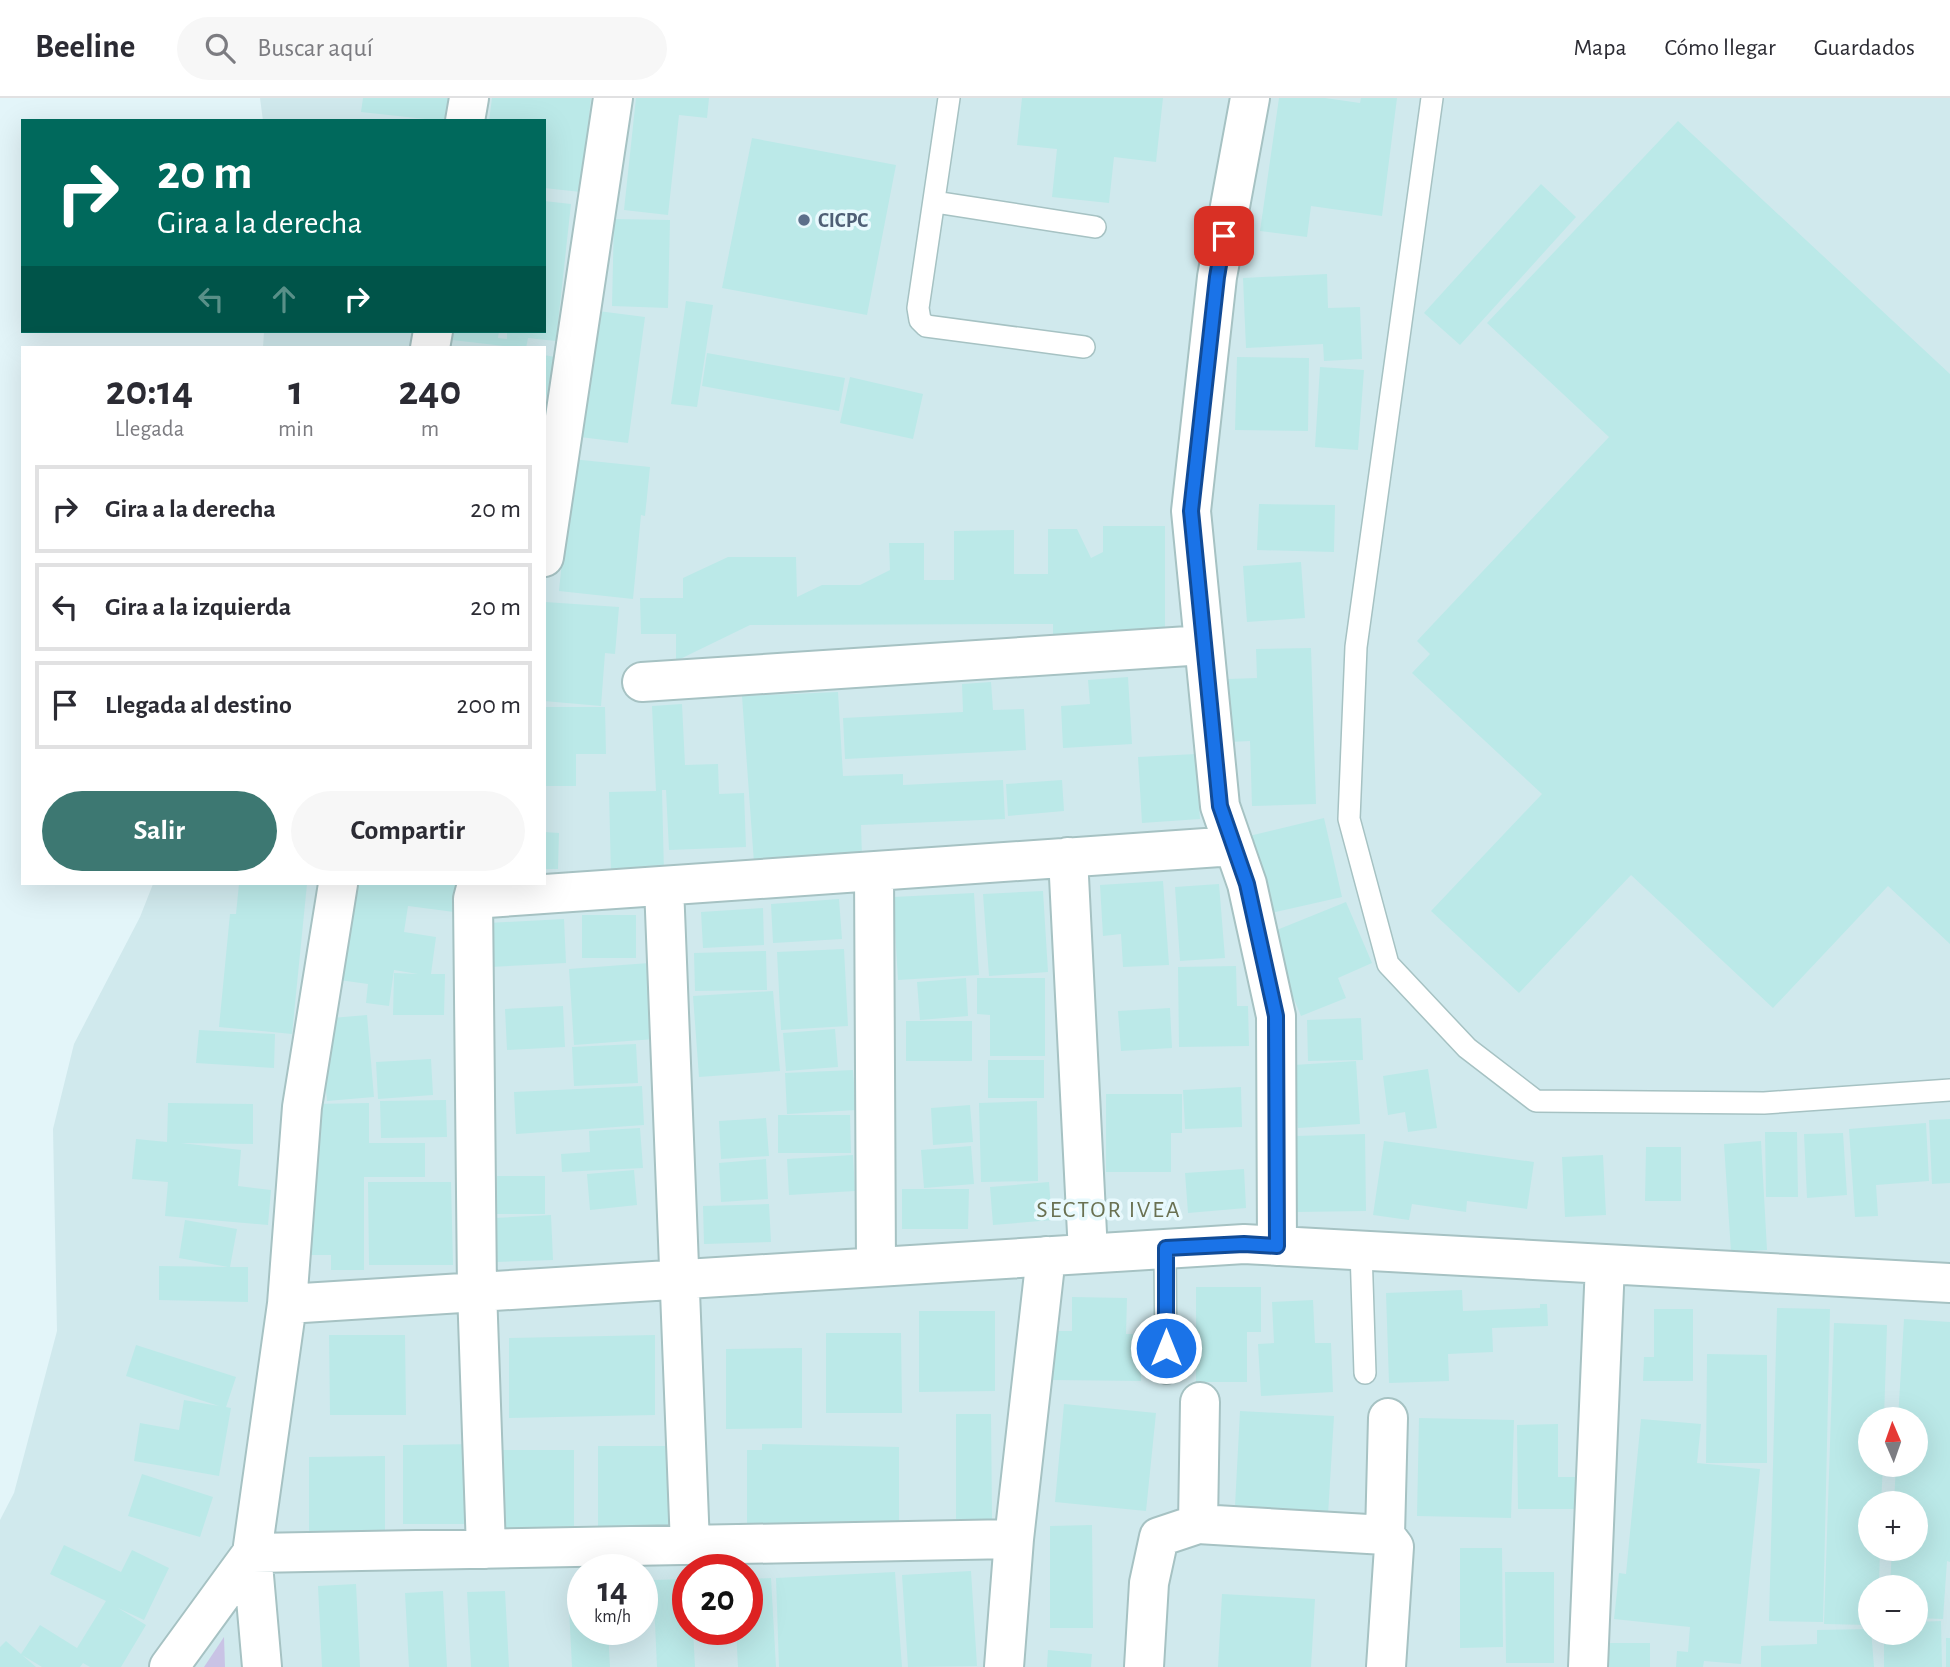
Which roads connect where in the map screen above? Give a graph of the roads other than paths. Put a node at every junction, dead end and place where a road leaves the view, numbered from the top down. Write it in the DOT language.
graph roads {
  1 [pos="469,98"];
  2 [pos="613,98"];
  3 [pos="949,98"];
  4 [pos="1250,98"];
  5 [pos="1432,98"];
  6 [pos="466,119"];
  7 [pos="935,202"];
  8 [pos="1095,227"];
  9 [pos="1083,347"];
  10 [pos="546,544"];
  11 [pos="1204,645"];
  12 [pos="642,682"];
  13 [pos="1234,846"];
  14 [pos="1068,857"];
  15 [pos="874,871"];
  16 [pos="338,885"];
  17 [pos="664,886"];
  18 [pos="475,891"];
  19 [pos="1950,1090"];
  20 [pos="1277,1246"];
  21 [pos="1166,1248"];
  22 [pos="1361,1250"];
  23 [pos="1088,1253"];
  24 [pos="1046,1256"];
  25 [pos="1605,1264"];
  26 [pos="876,1266"];
  27 [pos="681,1279"];
  28 [pos="1950,1283"];
  29 [pos="477,1290"];
  30 [pos="287,1304"];
  31 [pos="1166,1373"];
  32 [pos="1365,1373"];
  33 [pos="1200,1402"];
  34 [pos="1388,1418"];
  35 [pos="1198,1524"];
  36 [pos="1385,1535"];
  37 [pos="1014,1539"];
  38 [pos="690,1545"];
  39 [pos="486,1549"];
  40 [pos="252,1553"];
  41 [pos="169,1667"];
  42 [pos="262,1667"];
  43 [pos="1004,1667"];
  44 [pos="1144,1667"];
  45 [pos="1386,1667"];
  46 [pos="1588,1667"];
  1 -- 6 [label="street"];
  2 -- 10 [label="street"];
  3 -- 7 [label="lane"];
  4 -- 11 [label="street"];
  5 -- 19 [label="lane"];
  7 -- 8 [label="lane"];
  7 -- 9 [label="lane"];
  11 -- 12 [label="street"];
  11 -- 13 [label="street"];
  13 -- 14 [label="street"];
  13 -- 20 [label="street"];
  14 -- 15 [label="street"];
  14 -- 23 [label="street"];
  15 -- 17 [label="street"];
  15 -- 26 [label="street"];
  16 -- 30 [label="street"];
  17 -- 18 [label="street"];
  17 -- 27 [label="street"];
  18 -- 29 [label="street"];
  20 -- 21 [label="street"];
  20 -- 22 [label="street"];
  21 -- 23 [label="street"];
  21 -- 31 [label="lane"];
  22 -- 25 [label="street"];
  22 -- 32 [label="lane"];
  23 -- 24 [label="street"];
  24 -- 26 [label="street"];
  24 -- 37 [label="street"];
  25 -- 28 [label="street"];
  25 -- 46 [label="street"];
  26 -- 27 [label="street"];
  27 -- 29 [label="street"];
  27 -- 38 [label="street"];
  29 -- 30 [label="street"];
  29 -- 39 [label="street"];
  30 -- 40 [label="street"];
  33 -- 35 [label="street"];
  34 -- 36 [label="street"];
  35 -- 36 [label="street"];
  35 -- 44 [label="street"];
  36 -- 45 [label="street"];
  37 -- 38 [label="street"];
  37 -- 43 [label="street"];
  38 -- 39 [label="street"];
  39 -- 40 [label="street"];
  40 -- 41 [label="street"];
  40 -- 42 [label="street"];
}
